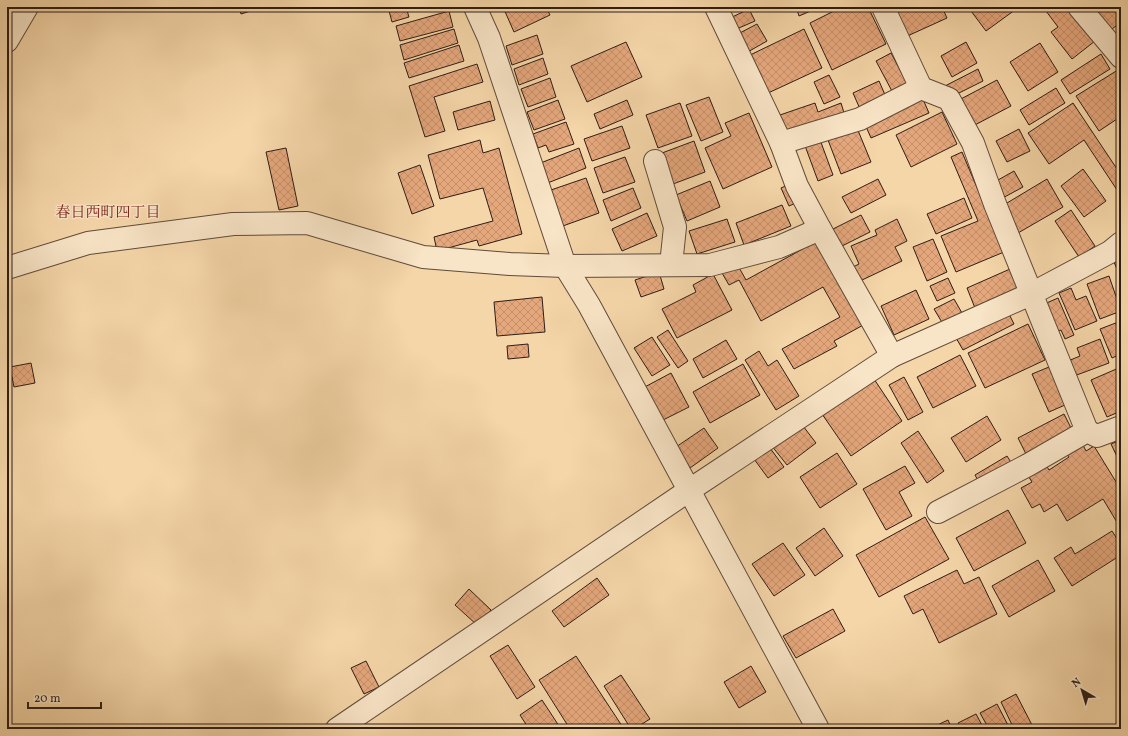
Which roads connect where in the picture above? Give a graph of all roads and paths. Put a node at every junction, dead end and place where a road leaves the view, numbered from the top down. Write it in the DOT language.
graph roads {
  1 [pos="27,7"];
  2 [pos="475,7"];
  3 [pos="716,7"];
  4 [pos="883,7"];
  5 [pos="1079,7"];
  6 [pos="7,40"];
  7 [pos="1120,55"];
  8 [pos="921,88"];
  9 [pos="781,143"];
  10 [pos="655,162"];
  11 [pos="820,230"];
  12 [pos="1121,243"];
  13 [pos="671,265"];
  14 [pos="565,266"];
  15 [pos="7,268"];
  16 [pos="1033,293"];
  17 [pos="892,356"];
  18 [pos="1121,427"];
  19 [pos="1087,431"];
  20 [pos="688,491"];
  21 [pos="938,512"];
  22 [pos="337,729"];
  23 [pos="818,729"];
  1 -- 6 [label="street"];
  2 -- 14 [label="street"];
  3 -- 9 [label="street"];
  4 -- 8 [label="street"];
  5 -- 7 [label="street"];
  8 -- 9 [label="street"];
  8 -- 16 [label="street"];
  9 -- 11 [label="street"];
  10 -- 13 [label="street"];
  11 -- 13 [label="street"];
  11 -- 17 [label="street"];
  12 -- 16 [label="street"];
  13 -- 14 [label="street"];
  14 -- 15 [label="street"];
  14 -- 20 [label="street"];
  16 -- 17 [label="street"];
  16 -- 19 [label="street"];
  17 -- 20 [label="street"];
  18 -- 19 [label="street"];
  19 -- 21 [label="street"];
  20 -- 22 [label="street"];
  20 -- 23 [label="street"];
}
